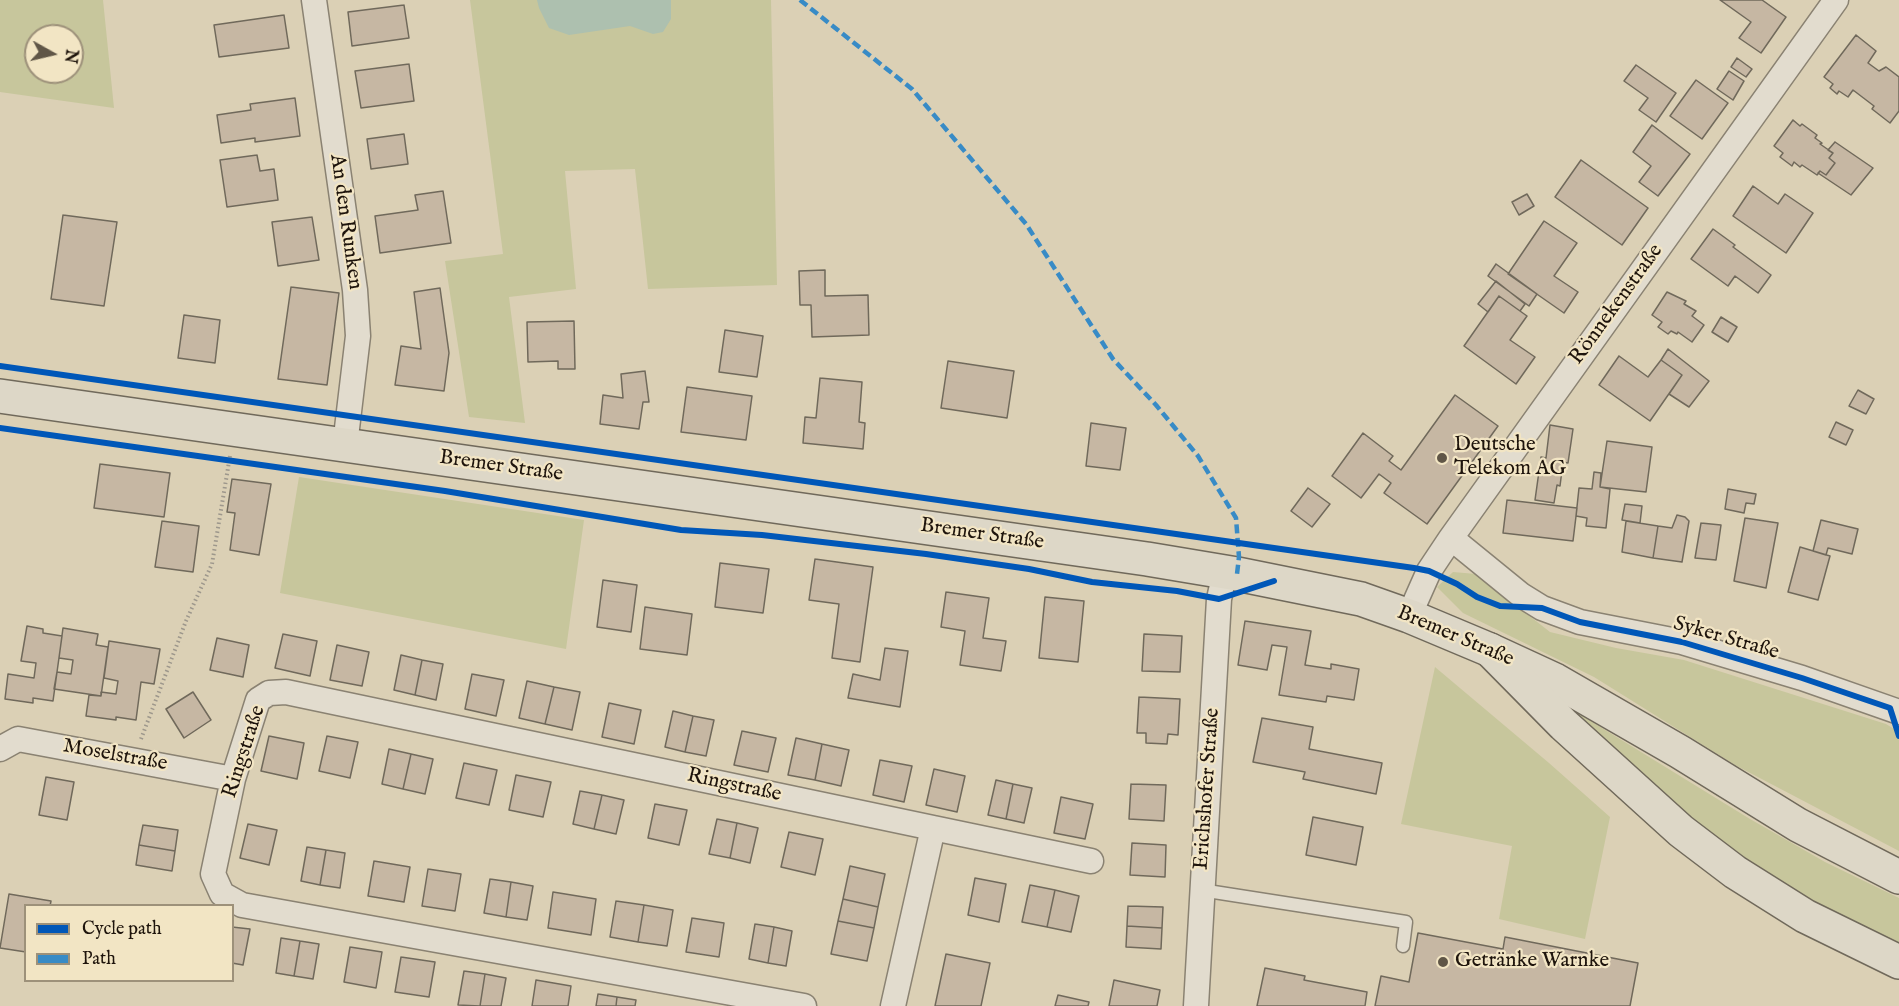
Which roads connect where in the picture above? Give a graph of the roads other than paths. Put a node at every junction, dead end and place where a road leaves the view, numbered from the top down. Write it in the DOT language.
graph roads {
  1 [pos="314,0"];
  2 [pos="1836,0"];
  3 [pos="0,396"];
  4 [pos="345,445"];
  5 [pos="1450,538"];
  6 [pos="1225,572"];
  7 [pos="1409,616"];
  8 [pos="1490,650"];
  9 [pos="1899,712"];
  10 [pos="0,749"];
  11 [pos="233,779"];
  12 [pos="933,828"];
  13 [pos="1091,861"];
  14 [pos="1899,877"];
  15 [pos="1201,890"];
  16 [pos="1403,946"];
  17 [pos="1899,962"];
  18 [pos="804,1006"];
  19 [pos="893,1006"];
  20 [pos="1196,1006"];
  1 -- 4 [label="street, An den Runken"];
  2 -- 5 [label="street, Rönnekenstraße"];
  3 -- 4 [label="main road, Bremer Straße"];
  4 -- 6 [label="main road, Bremer Straße"];
  5 -- 7 [label="street, Rönnekenstraße"];
  5 -- 9 [label="street, Syker Straße"];
  6 -- 7 [label="main road, Bremer Straße"];
  6 -- 15 [label="street, Erichshofer Straße"];
  7 -- 8 [label="main road, Bremer Straße"];
  8 -- 14 [label="main road, Bremer Straße"];
  8 -- 17 [label="main road"];
  10 -- 11 [label="street, Moselstraße"];
  11 -- 12 [label="street, Ringstraße"];
  11 -- 18 [label="street, Ringstraße"];
  12 -- 13 [label="street, Ringstraße"];
  12 -- 19 [label="street"];
  15 -- 16 [label="lane"];
  15 -- 20 [label="street, Erichshofer Straße"];
}
